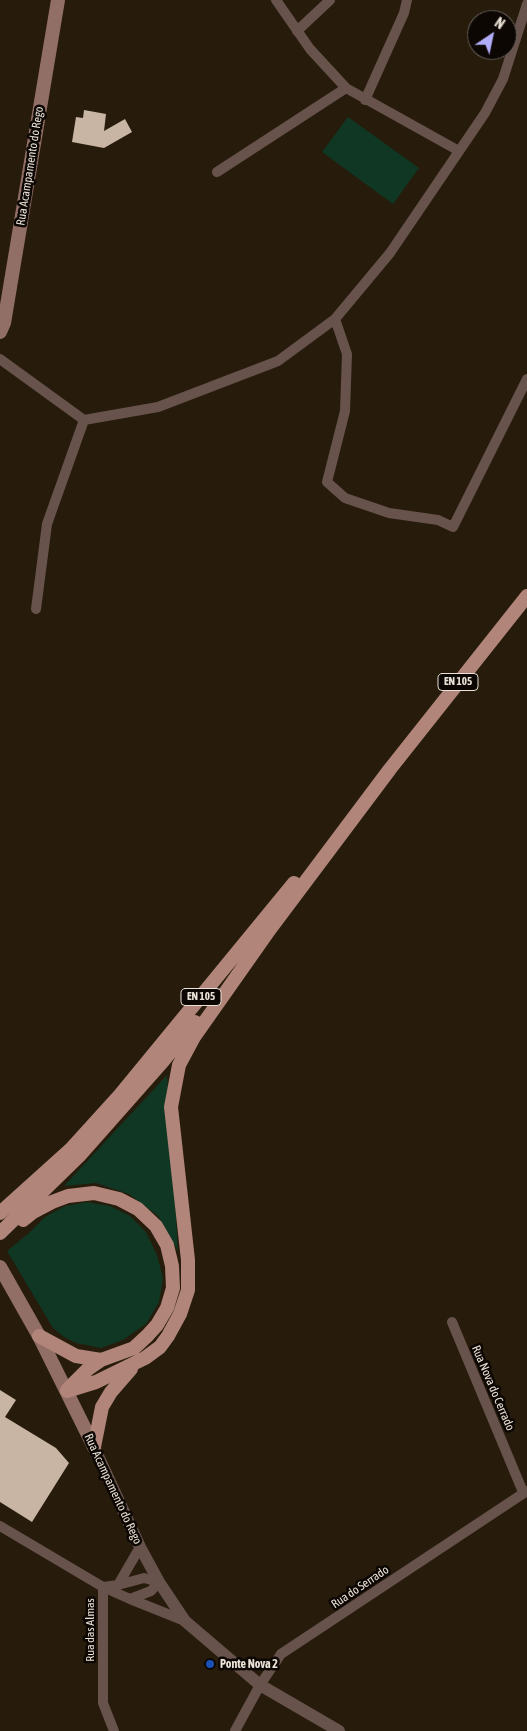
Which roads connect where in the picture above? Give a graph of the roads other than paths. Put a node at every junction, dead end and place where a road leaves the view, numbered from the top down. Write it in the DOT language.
graph roads {
  1 [pos="58,0"];
  2 [pos="276,0"];
  3 [pos="330,0"];
  4 [pos="407,0"];
  5 [pos="527,4"];
  6 [pos="297,31"];
  7 [pos="346,88"];
  8 [pos="365,100"];
  9 [pos="459,151"];
  10 [pos="217,172"];
  11 [pos="335,319"];
  12 [pos="0,332"];
  13 [pos="0,359"];
  14 [pos="527,379"];
  15 [pos="84,420"];
  16 [pos="527,596"];
  17 [pos="36,609"];
  18 [pos="390,769"];
  19 [pos="270,929"];
  20 [pos="0,1213"];
  21 [pos="0,1232"];
  22 [pos="0,1240"];
  23 [pos="0,1268"];
  24 [pos="452,1322"];
  25 [pos="39,1336"];
  26 [pos="101,1360"];
  27 [pos="135,1364"];
  28 [pos="67,1391"];
  29 [pos="94,1447"];
  30 [pos="525,1492"];
  31 [pos="0,1526"];
  32 [pos="140,1547"];
  33 [pos="159,1582"];
  34 [pos="118,1585"];
  35 [pos="103,1587"];
  36 [pos="130,1599"];
  37 [pos="185,1620"];
  38 [pos="260,1685"];
  39 [pos="115,1731"];
  40 [pos="235,1731"];
  41 [pos="339,1731"];
  1 -- 12 [label="main road, Rua Acampamento do Rego"];
  2 -- 6 [label="street"];
  3 -- 6 [label="street"];
  4 -- 8 [label="street"];
  5 -- 9 [label="street"];
  6 -- 7 [label="street"];
  7 -- 8 [label="street"];
  7 -- 10 [label="street"];
  8 -- 9 [label="street"];
  9 -- 11 [label="street"];
  11 -- 14 [label="street"];
  11 -- 15 [label="street"];
  13 -- 15 [label="street"];
  15 -- 17 [label="street"];
  16 -- 18 [label="main road, EN 105"];
  18 -- 19 [label="main road, EN 105"];
  18 -- 20 [label="main road, EN 105"];
  19 -- 21 [label="main road, EN 105"];
  19 -- 27 [label="main road"];
  22 -- 26 [label="main road"];
  23 -- 25 [label="main road, Rua Acampamento do Rego"];
  24 -- 30 [label="street, Rua Nova do Cerrado"];
  25 -- 26 [label="main road"];
  25 -- 28 [label="main road, Rua Acampamento do Rego"];
  26 -- 28 [label="main road"];
  27 -- 28 [label="main road"];
  27 -- 29 [label="main road"];
  28 -- 29 [label="main road, Rua Acampamento do Rego"];
  29 -- 32 [label="street, Rua Acampamento do Rego"];
  30 -- 38 [label="street, Rua do Serrado"];
  31 -- 35 [label="street, Rua das Almas"];
  32 -- 33 [label="street, Rua Acampamento do Rego"];
  32 -- 34 [label="street"];
  33 -- 34 [label="street"];
  33 -- 36 [label="street"];
  33 -- 37 [label="street, Rua Acampamento do Rego"];
  34 -- 35 [label="street"];
  35 -- 36 [label="street"];
  35 -- 39 [label="street, Rua das Almas"];
  36 -- 37 [label="street"];
  37 -- 38 [label="street, Rua Acampamento do Rego"];
  38 -- 40 [label="street, Rua do Serrado"];
  38 -- 41 [label="street, Rua Acampamento do Rego"];
}
